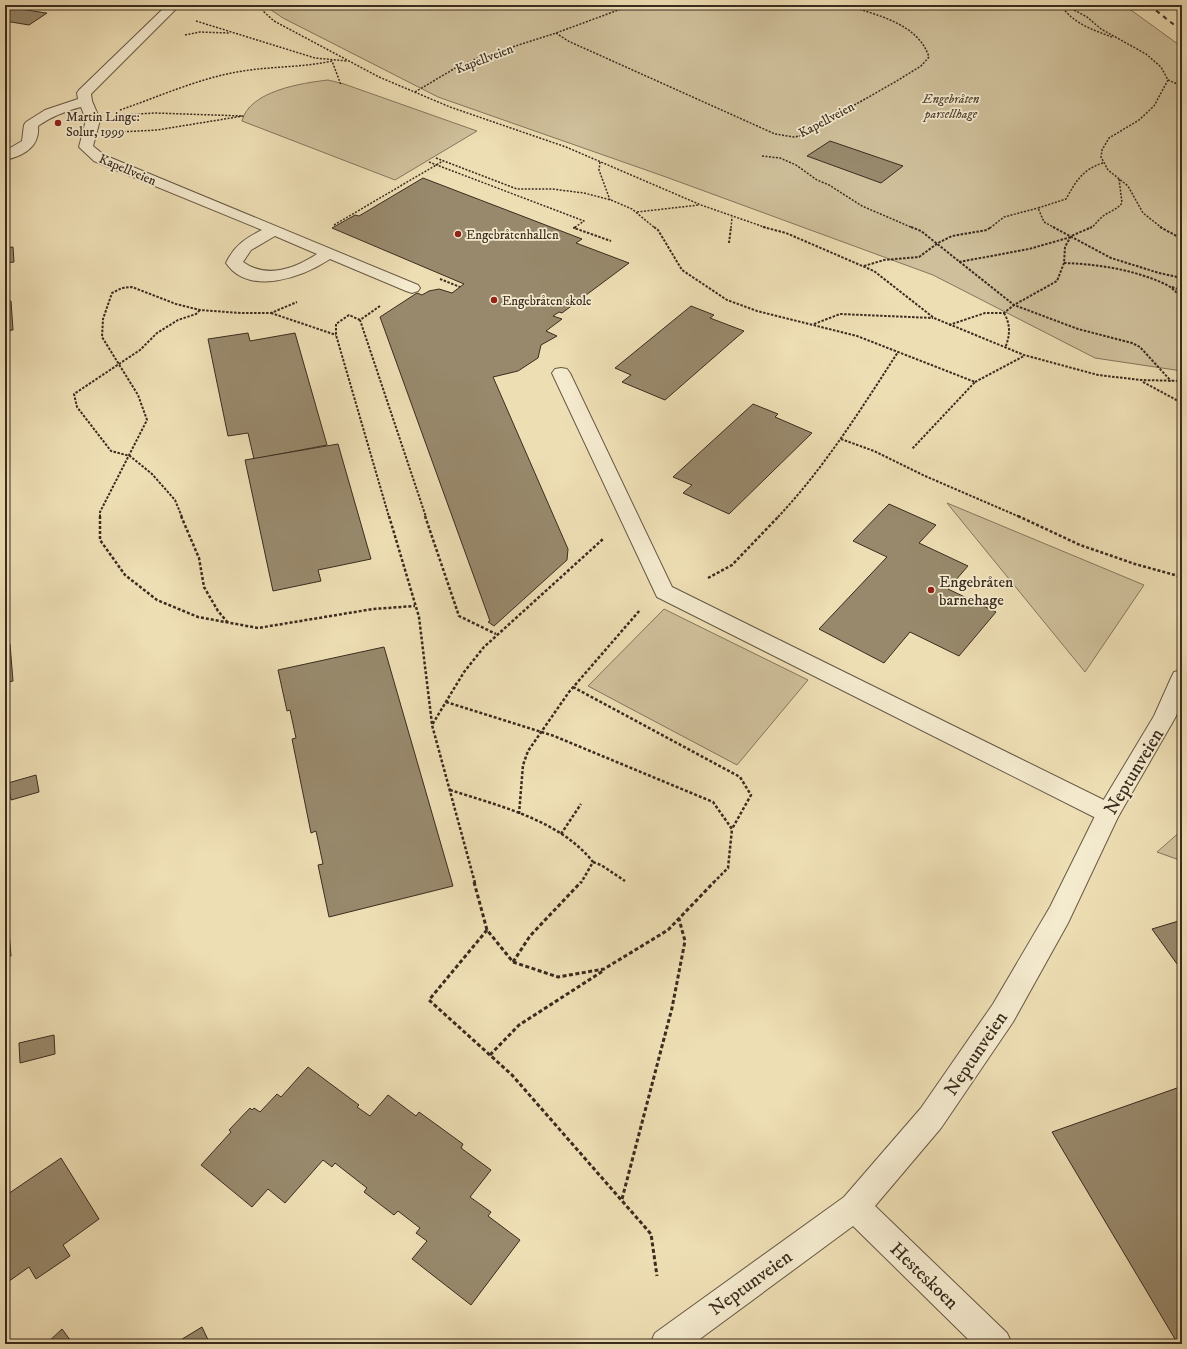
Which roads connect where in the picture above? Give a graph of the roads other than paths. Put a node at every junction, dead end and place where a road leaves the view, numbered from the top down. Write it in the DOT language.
graph roads {
  1 [pos="173,6"];
  2 [pos="85,101"];
  3 [pos="5,156"];
  4 [pos="275,230"];
  5 [pos="329,253"];
  6 [pos="412,288"];
  7 [pos="561,373"];
  8 [pos="1182,678"];
  9 [pos="1173,722"];
  10 [pos="1108,812"];
  11 [pos="855,1206"];
  12 [pos="666,1344"];
  13 [pos="996,1344"];
  1 -- 2 [label="street"];
  2 -- 3 [label="street"];
  2 -- 4 [label="street, Kapellveien"];
  4 -- 5 [label="street, Kapellveien"];
  4 -- 5 [label="street"];
  5 -- 6 [label="street, Kapellveien"];
  7 -- 10 [label="street"];
  8 -- 9 [label="street, Neptunveien"];
  9 -- 10 [label="street, Neptunveien"];
  10 -- 11 [label="street, Neptunveien"];
  11 -- 12 [label="street, Neptunveien"];
  11 -- 13 [label="street, Hesteskoen"];
}
